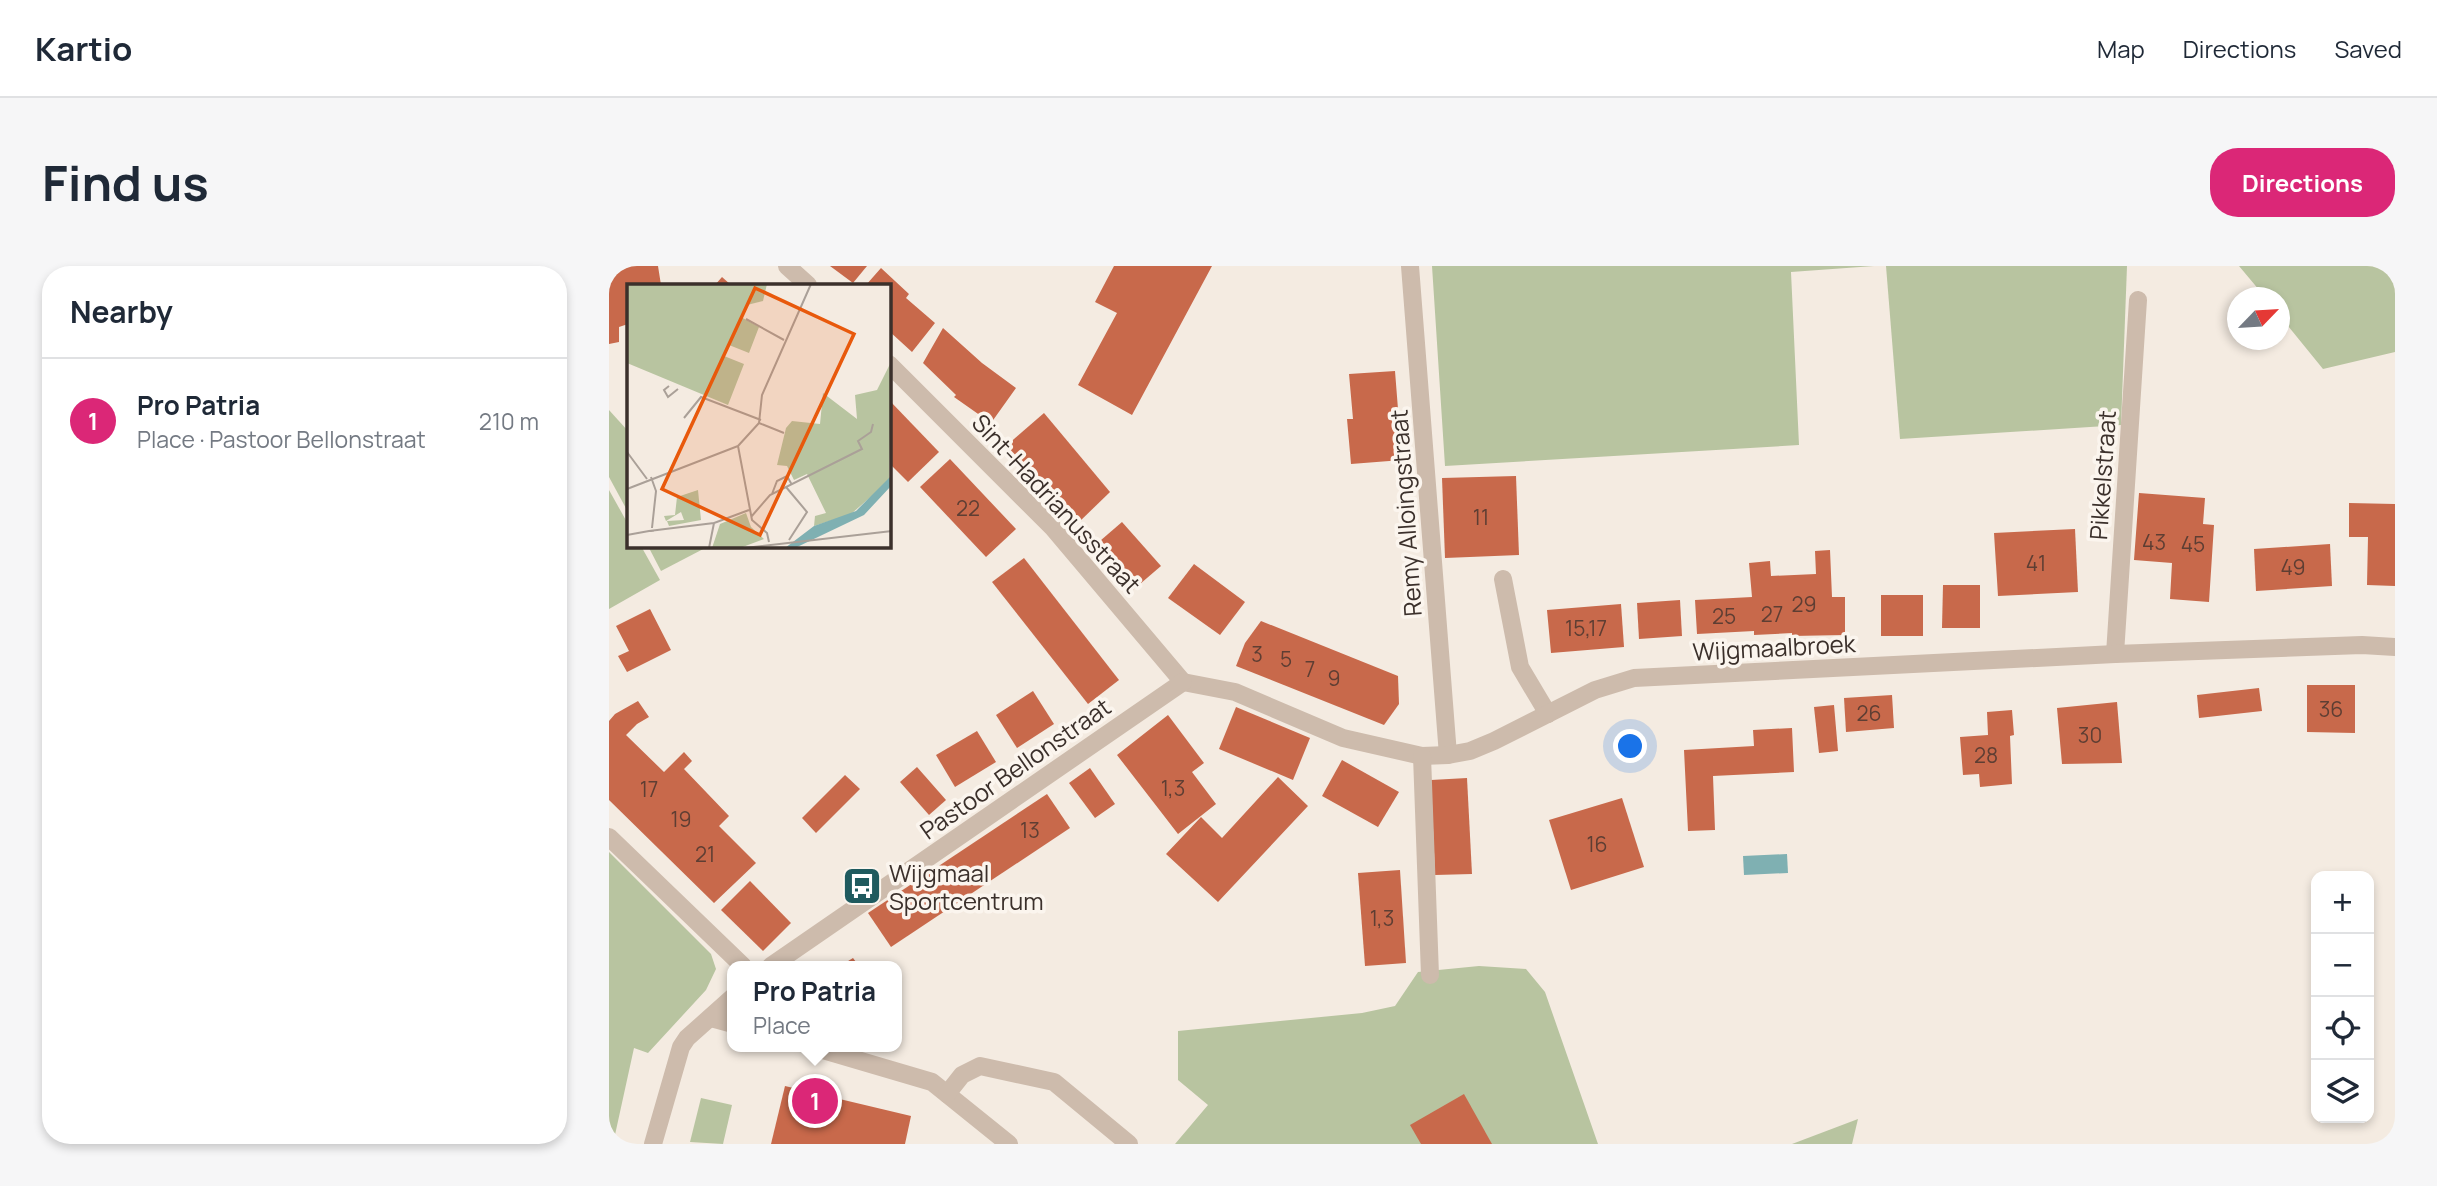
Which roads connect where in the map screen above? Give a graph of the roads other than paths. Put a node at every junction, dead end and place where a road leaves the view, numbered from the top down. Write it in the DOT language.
graph roads {
  1 [pos="787,266"];
  2 [pos="1411,266"];
  3 [pos="807,284"];
  4 [pos="2138,300"];
  5 [pos="891,366"];
  6 [pos="1503,579"];
  7 [pos="2395,647"];
  8 [pos="2115,654"];
  9 [pos="1182,682"];
  10 [pos="1548,714"];
  11 [pos="1448,755"];
  12 [pos="1422,756"];
  13 [pos="609,837"];
  14 [pos="738,961"];
  15 [pos="778,961"];
  16 [pos="1430,975"];
  17 [pos="727,1003"];
  18 [pos="711,1017"];
  19 [pos="727,1022"];
  20 [pos="830,1052"];
  21 [pos="947,1094"];
  22 [pos="653,1144"];
  23 [pos="1009,1144"];
  24 [pos="1129,1144"];
  1 -- 3 [label="street"];
  2 -- 11 [label="street, Remy Alloingstraat"];
  4 -- 8 [label="street, Pikkelstraat"];
  5 -- 9 [label="street, Sint-Hadrianusstraat"];
  6 -- 10 [label="street"];
  7 -- 8 [label="street, Wijgmaalbroek"];
  8 -- 10 [label="street, Wijgmaalbroek"];
  9 -- 12 [label="street, Wijgmaalbroek"];
  9 -- 15 [label="street, Pastoor Bellonstraat"];
  10 -- 11 [label="street, Wijgmaalbroek"];
  11 -- 12 [label="street, Wijgmaalbroek"];
  12 -- 16 [label="street"];
  13 -- 14 [label="street"];
  17 -- 18 [label="street"];
  18 -- 19 [label="street"];
  18 -- 22 [label="street"];
  20 -- 21 [label="street"];
  21 -- 23 [label="street"];
  21 -- 24 [label="street"];
}
